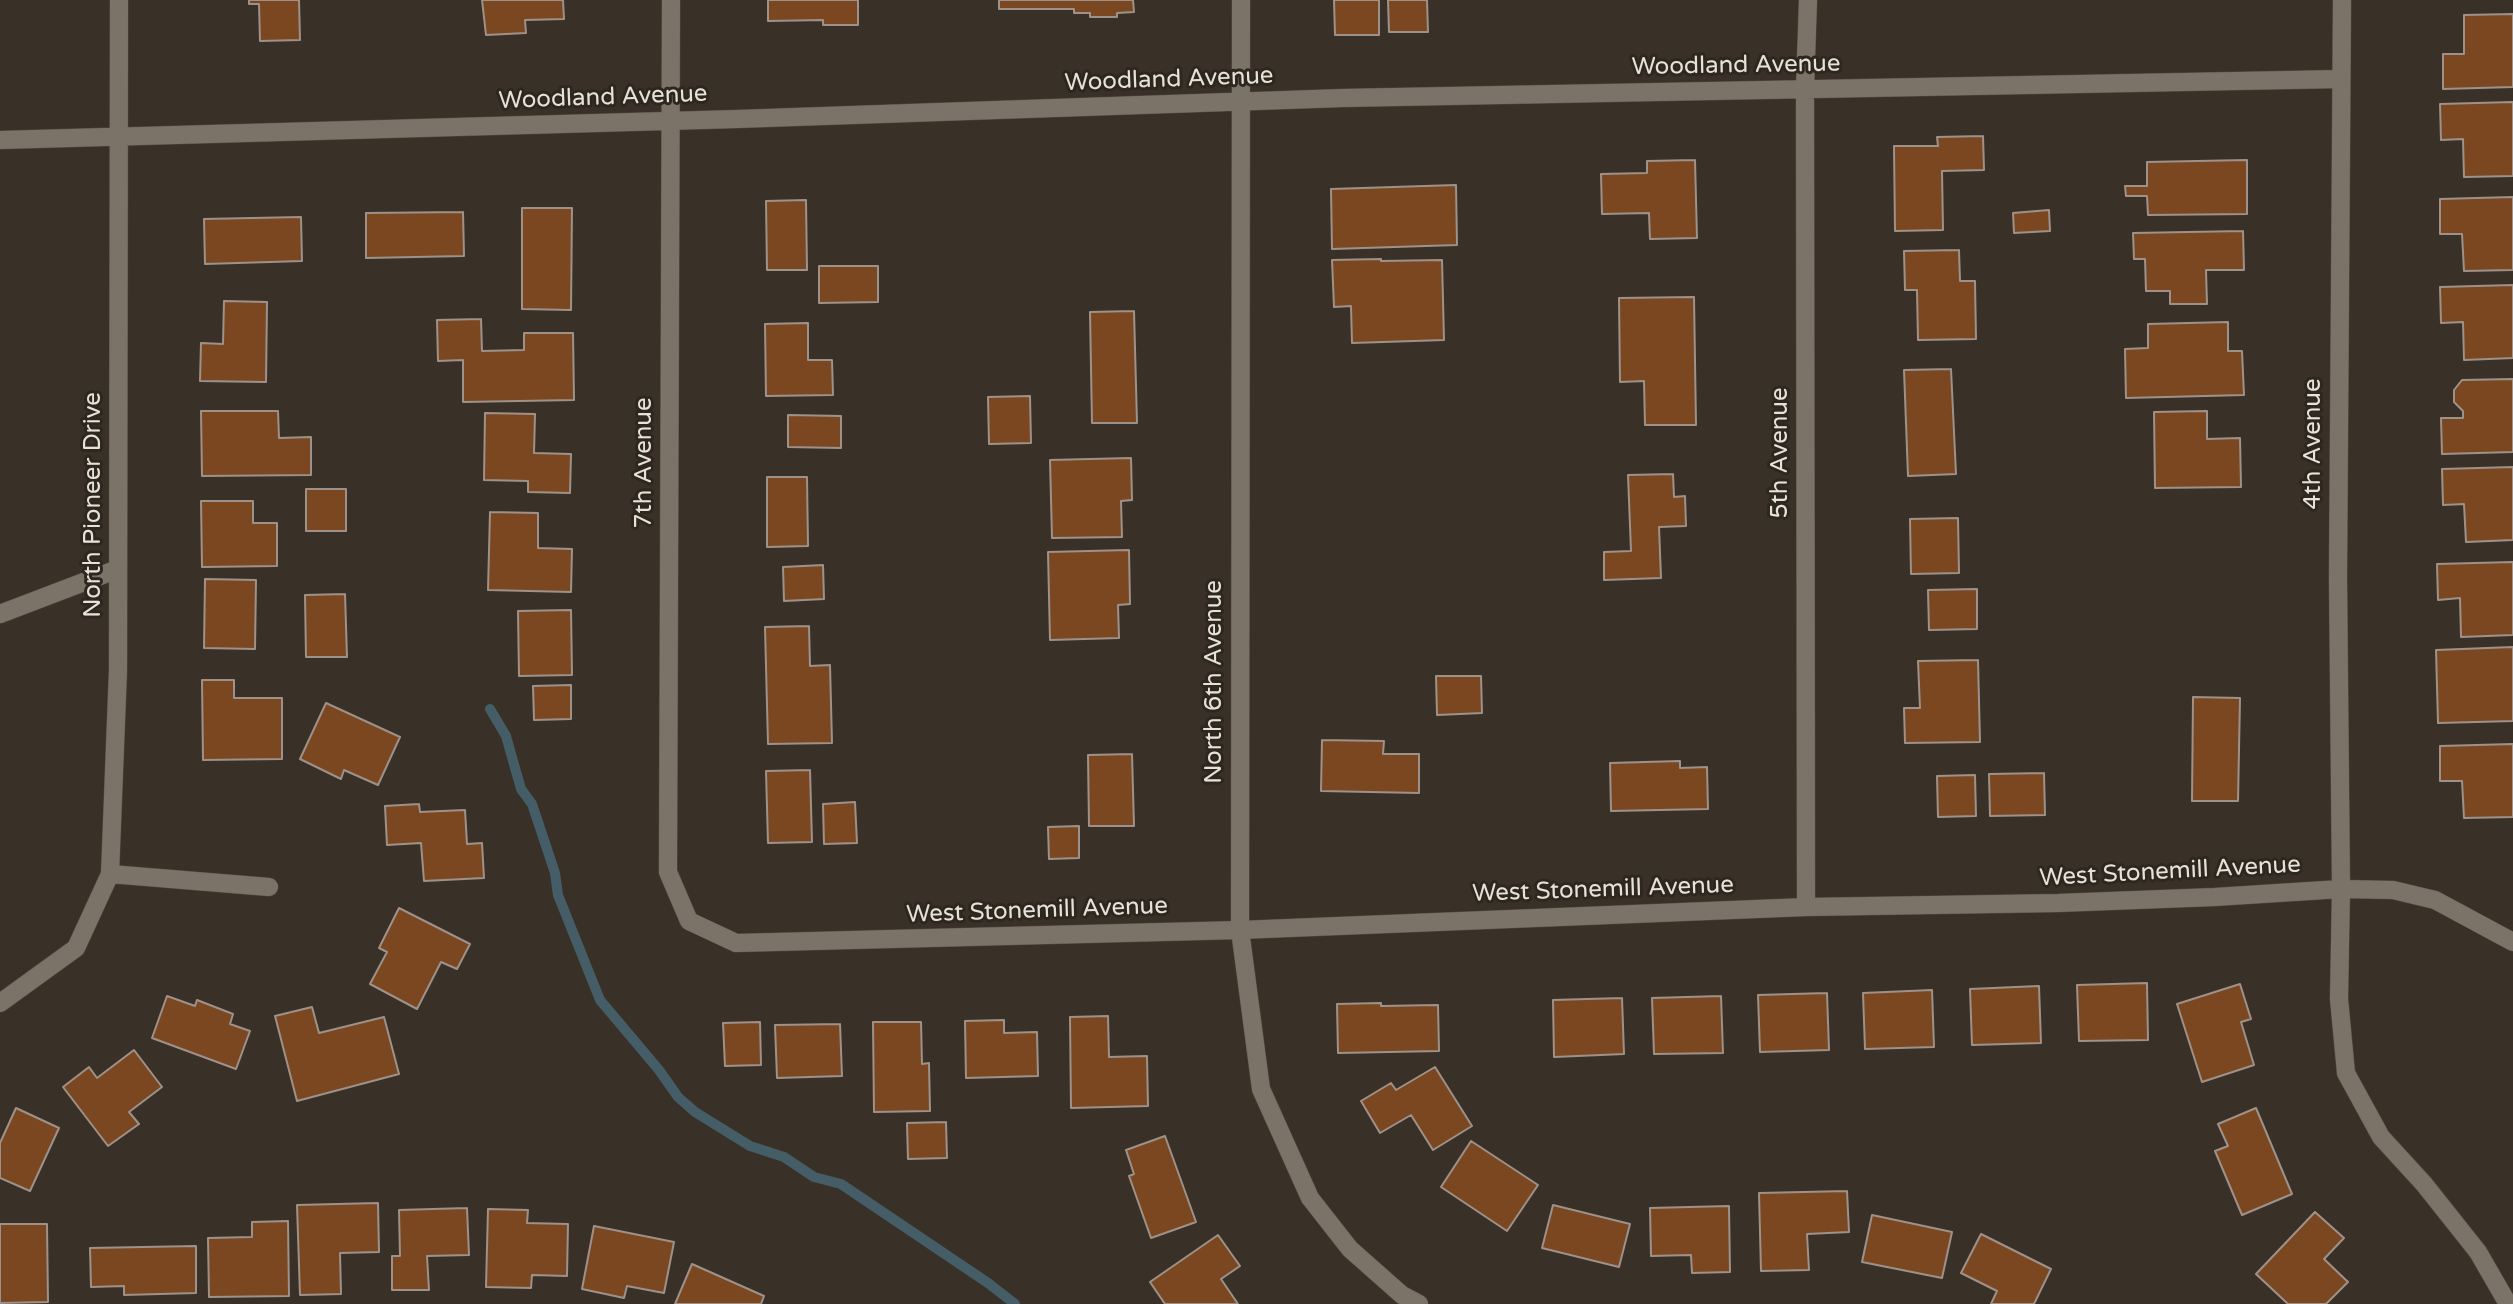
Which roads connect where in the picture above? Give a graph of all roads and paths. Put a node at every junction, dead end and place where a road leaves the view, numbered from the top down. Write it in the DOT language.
graph roads {
  1 [pos="119,0"];
  2 [pos="671,0"];
  3 [pos="1241,0"];
  4 [pos="1808,0"];
  5 [pos="2342,0"];
  6 [pos="2341,79"];
  7 [pos="1805,89"];
  8 [pos="1240,103"];
  9 [pos="670,121"];
  10 [pos="119,136"];
  11 [pos="0,140"];
  12 [pos="118,569"];
  13 [pos="0,614"];
  14 [pos="110,874"];
  15 [pos="269,887"];
  16 [pos="2341,889"];
  17 [pos="1806,907"];
  18 [pos="689,921"];
  19 [pos="1240,930"];
  20 [pos="2513,942"];
  21 [pos="0,1003"];
  22 [pos="1419,1304"];
  23 [pos="2508,1304"];
  1 -- 10 [label="street, North Pioneer Drive"];
  2 -- 9 [label="street, 7th Avenue"];
  3 -- 8 [label="street, North 6th Avenue"];
  4 -- 7 [label="street, 5th Avenue"];
  5 -- 6 [label="street, 4th Avenue"];
  6 -- 7 [label="street, Woodland Avenue"];
  6 -- 16 [label="street, 4th Avenue"];
  7 -- 8 [label="street, Woodland Avenue"];
  7 -- 17 [label="street, 5th Avenue"];
  8 -- 9 [label="street, Woodland Avenue"];
  8 -- 19 [label="street, North 6th Avenue"];
  9 -- 10 [label="street, Woodland Avenue"];
  9 -- 18 [label="street, 7th Avenue"];
  10 -- 11 [label="street, Woodland Avenue"];
  10 -- 12 [label="street, North Pioneer Drive"];
  12 -- 13 [label="street"];
  12 -- 14 [label="street, North Pioneer Drive"];
  14 -- 15 [label="street"];
  14 -- 21 [label="street, North Pioneer Drive"];
  16 -- 17 [label="street, West Stonemill Avenue"];
  16 -- 20 [label="street, West Stonemill Avenue"];
  16 -- 23 [label="street, 4th Avenue"];
  17 -- 19 [label="street, West Stonemill Avenue"];
  18 -- 19 [label="street, West Stonemill Avenue"];
  19 -- 22 [label="street, North 6th Avenue"];
}
